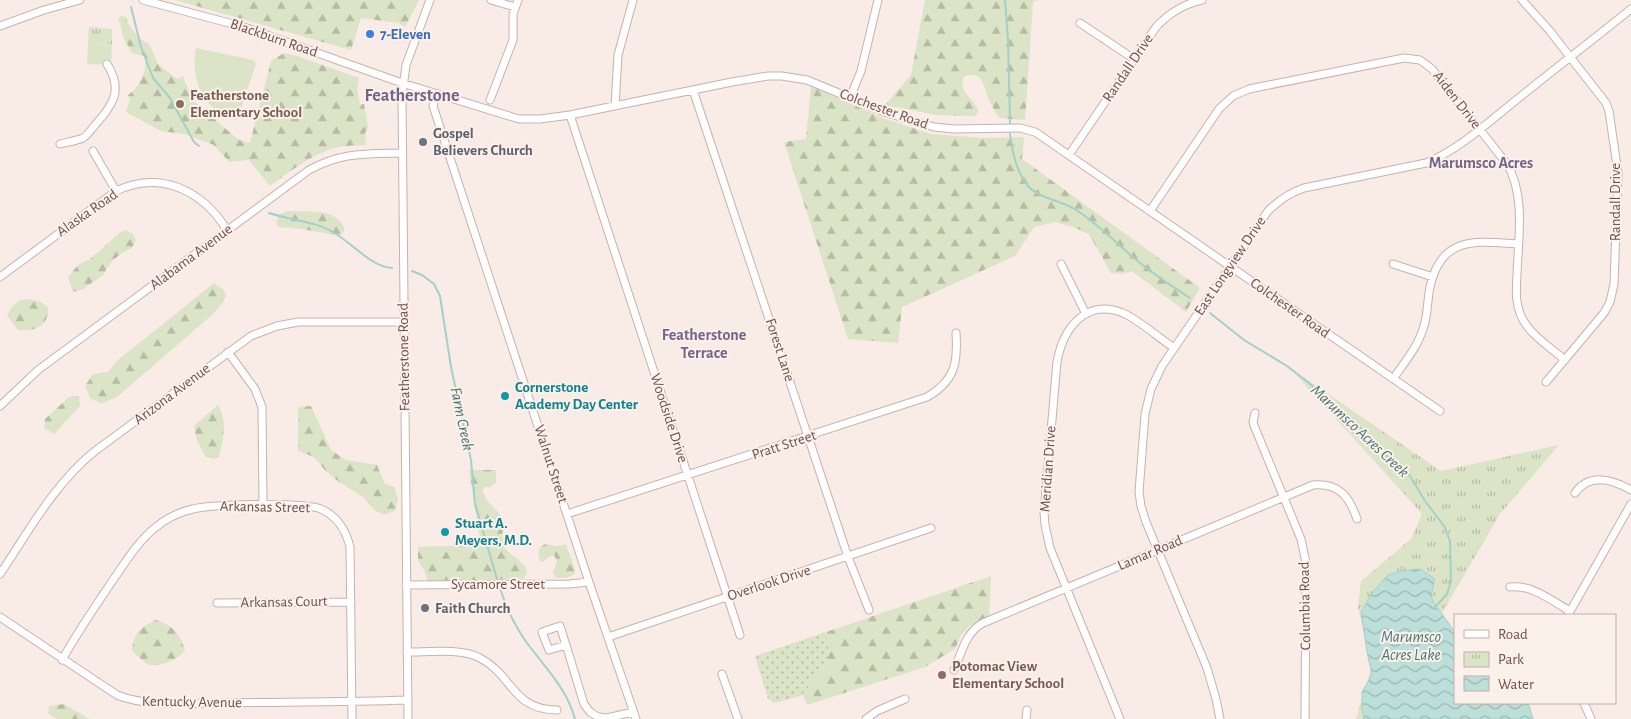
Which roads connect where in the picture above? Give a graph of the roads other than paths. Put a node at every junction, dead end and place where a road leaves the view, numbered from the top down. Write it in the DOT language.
graph roads {
  1 [pos="80,0"];
  2 [pos="143,0"];
  3 [pos="430,0"];
  4 [pos="491,0"];
  5 [pos="633,0"];
  6 [pos="878,0"];
  7 [pos="1202,0"];
  8 [pos="1522,0"];
  9 [pos="516,4"];
  10 [pos="1631,9"];
  11 [pos="1080,23"];
  12 [pos="0,26"];
  13 [pos="1570,58"];
  14 [pos="1134,60"];
  15 [pos="107,64"];
  16 [pos="402,83"];
  17 [pos="694,90"];
  18 [pos="436,94"];
  19 [pos="850,98"];
  20 [pos="490,100"];
  21 [pos="615,106"];
  22 [pos="570,115"];
  23 [pos="1479,128"];
  24 [pos="60,144"];
  25 [pos="93,151"];
  26 [pos="401,153"];
  27 [pos="1070,155"];
  28 [pos="116,191"];
  29 [pos="1150,211"];
  30 [pos="227,230"];
  31 [pos="1517,244"];
  32 [pos="1061,264"];
  33 [pos="1393,264"];
  34 [pos="1230,266"];
  35 [pos="0,277"];
  36 [pos="1433,277"];
  37 [pos="1086,314"];
  38 [pos="403,322"];
  39 [pos="956,333"];
  40 [pos="1174,348"];
  41 [pos="228,352"];
  42 [pos="1565,360"];
  43 [pos="1393,379"];
  44 [pos="1546,382"];
  45 [pos="0,406"];
  46 [pos="1440,411"];
  47 [pos="1255,412"];
  48 [pos="808,437"];
  49 [pos="688,476"];
  50 [pos="1631,490"];
  51 [pos="1575,494"];
  52 [pos="1284,497"];
  53 [pos="1631,504"];
  54 [pos="263,506"];
  55 [pos="567,514"];
  56 [pos="1357,519"];
  57 [pos="931,528"];
  58 [pos="1157,550"];
  59 [pos="848,557"];
  60 [pos="0,574"];
  61 [pos="589,582"];
  62 [pos="406,585"];
  63 [pos="1510,587"];
  64 [pos="1067,589"];
  65 [pos="728,597"];
  66 [pos="351,602"];
  67 [pos="217,603"];
  68 [pos="868,610"];
  69 [pos="1569,613"];
  70 [pos="0,617"];
  71 [pos="740,636"];
  72 [pos="608,637"];
  73 [pos="566,646"];
  74 [pos="407,652"];
  75 [pos="62,660"];
  76 [pos="954,670"];
  77 [pos="722,674"];
  78 [pos="905,699"];
  79 [pos="408,700"];
  80 [pos="351,702"];
  81 [pos="1584,704"];
  82 [pos="557,710"];
  83 [pos="1027,710"];
  84 [pos="634,715"];
  85 [pos="352,719"];
  86 [pos="408,719"];
  87 [pos="738,719"];
  88 [pos="866,719"];
  89 [pos="1026,719"];
  90 [pos="1120,719"];
  91 [pos="1220,719"];
  92 [pos="1305,719"];
  93 [pos="1591,719"];
  1 -- 12 [label="street"];
  2 -- 16 [label="street, Blackburn Road"];
  3 -- 16 [label="street, Featherstone Road"];
  4 -- 9 [label="street"];
  5 -- 21 [label="street"];
  6 -- 19 [label="street"];
  7 -- 14 [label="street, Randall Drive"];
  8 -- 13 [label="street, Randall Drive"];
  9 -- 20 [label="street"];
  10 -- 13 [label="street, East Longview Drive"];
  11 -- 14 [label="street"];
  13 -- 23 [label="street, East Longview Drive"];
  13 -- 42 [label="street, Randall Drive"];
  14 -- 27 [label="street, Randall Drive"];
  15 -- 24 [label="street"];
  16 -- 18 [label="street, Colchester Road"];
  16 -- 26 [label="street, Featherstone Road"];
  17 -- 19 [label="street, Colchester Road"];
  17 -- 21 [label="street, Colchester Road"];
  17 -- 48 [label="street, Forest Lane"];
  18 -- 22 [label="street, Colchester Road"];
  18 -- 55 [label="street, Walnut Street"];
  19 -- 27 [label="street, Colchester Road"];
  21 -- 22 [label="street, Colchester Road"];
  22 -- 49 [label="street, Woodside Drive"];
  23 -- 29 [label="street, Aiden Drive"];
  23 -- 31 [label="street, Aiden Drive"];
  23 -- 34 [label="street, East Longview Drive"];
  25 -- 28 [label="street"];
  26 -- 30 [label="street, Alabama Avenue"];
  26 -- 38 [label="street, Featherstone Road"];
  27 -- 29 [label="street, Colchester Road"];
  28 -- 30 [label="street, Alaska Road"];
  28 -- 35 [label="street, Alaska Road"];
  29 -- 34 [label="street, Colchester Road"];
  30 -- 45 [label="street, Alabama Avenue"];
  31 -- 36 [label="street"];
  31 -- 42 [label="street, Aiden Drive"];
  32 -- 37 [label="street"];
  33 -- 36 [label="street"];
  34 -- 40 [label="street, East Longview Drive"];
  34 -- 43 [label="street, Colchester Road"];
  36 -- 43 [label="street"];
  37 -- 40 [label="street"];
  37 -- 64 [label="street, Meridian Drive"];
  38 -- 41 [label="street, Arizona Avenue"];
  38 -- 62 [label="street, Featherstone Road"];
  39 -- 48 [label="street, Pratt Street"];
  40 -- 58 [label="street, East Longview Drive"];
  41 -- 54 [label="street"];
  41 -- 60 [label="street, Arizona Avenue"];
  42 -- 44 [label="street, Randall Drive"];
  43 -- 46 [label="street, Colchester Road"];
  47 -- 52 [label="street, Columbia Road"];
  48 -- 49 [label="street, Pratt Street"];
  48 -- 59 [label="street, Forest Lane"];
  49 -- 55 [label="street, Pratt Street"];
  49 -- 65 [label="street, Woodside Drive"];
  50 -- 51 [label="street"];
  52 -- 56 [label="street, Lamar Road"];
  52 -- 58 [label="street, Lamar Road"];
  52 -- 92 [label="street, Columbia Road"];
  53 -- 69 [label="street"];
  54 -- 66 [label="street, Arkansas Street"];
  54 -- 75 [label="street, Arkansas Street"];
  55 -- 61 [label="street, Walnut Street"];
  57 -- 59 [label="street, Overlook Drive"];
  58 -- 64 [label="street, Lamar Road"];
  58 -- 91 [label="street, East Longview Drive"];
  59 -- 65 [label="street, Overlook Drive"];
  59 -- 68 [label="street, Forest Lane"];
  61 -- 62 [label="street, Sycamore Street"];
  61 -- 72 [label="street, Walnut Street"];
  62 -- 74 [label="street, Featherstone Road"];
  63 -- 69 [label="street"];
  64 -- 76 [label="street, Lamar Road"];
  64 -- 90 [label="street, Meridian Drive"];
  65 -- 71 [label="street, Woodside Drive"];
  65 -- 72 [label="street, Overlook Drive"];
  66 -- 67 [label="street, Arkansas Court"];
  66 -- 80 [label="street, Arkansas Street"];
  70 -- 75 [label="street, Kentucky Avenue"];
  72 -- 84 [label="street, Walnut Street"];
  73 -- 84 [label="street"];
  74 -- 79 [label="street, Featherstone Road"];
  74 -- 82 [label="street"];
  75 -- 80 [label="street, Kentucky Avenue"];
  77 -- 87 [label="street"];
  78 -- 88 [label="street"];
  79 -- 80 [label="street, Kentucky Avenue"];
  79 -- 86 [label="street, Featherstone Road"];
  80 -- 85 [label="street, Arkansas Street"];
  81 -- 93 [label="street"];
  83 -- 89 [label="street"];
}
